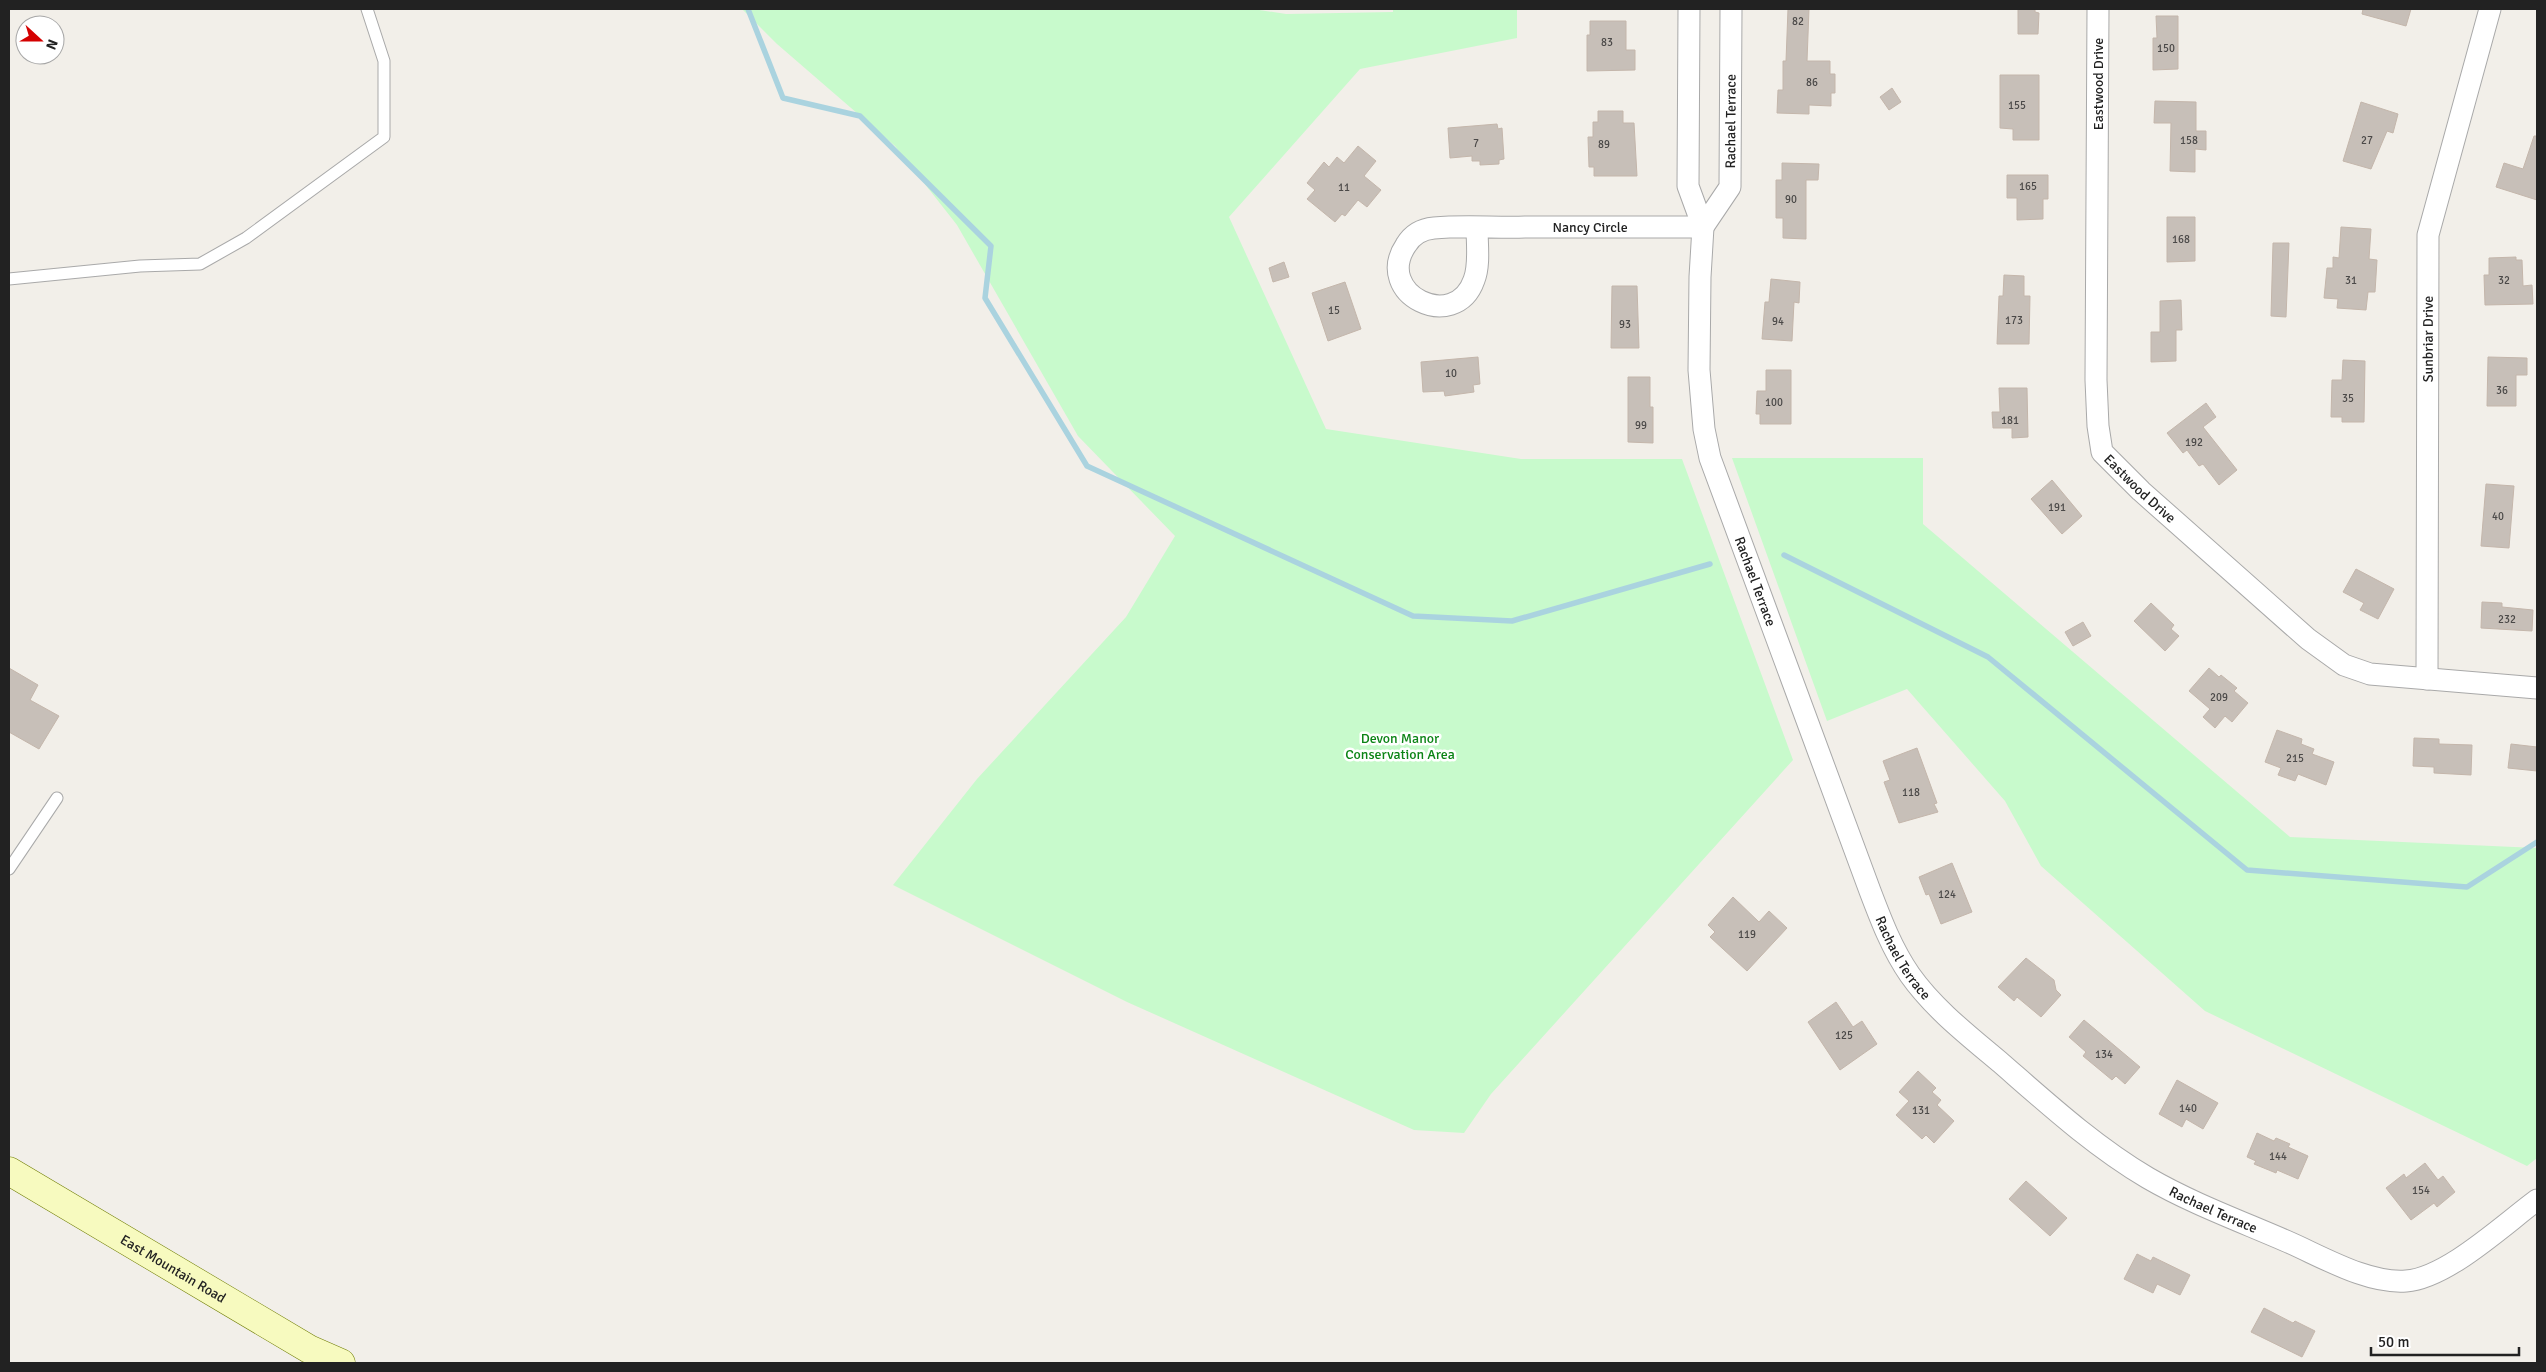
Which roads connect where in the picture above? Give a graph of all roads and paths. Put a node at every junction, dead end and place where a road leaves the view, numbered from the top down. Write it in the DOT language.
graph roads {
  1 [pos="368,9"];
  2 [pos="1689,9"];
  3 [pos="1731,9"];
  4 [pos="2098,9"];
  5 [pos="2490,9"];
  6 [pos="1703,227"];
  7 [pos="1477,228"];
  8 [pos="9,279"];
  9 [pos="2427,678"];
  10 [pos="2537,688"];
  11 [pos="57,798"];
  12 [pos="9,869"];
  13 [pos="9,1171"];
  14 [pos="2537,1200"];
  15 [pos="341,1363"];
  1 -- 8 [label="lane"];
  2 -- 6 [label="street, Rachael Terrace"];
  3 -- 6 [label="street, Rachael Terrace"];
  4 -- 9 [label="street, Eastwood Drive"];
  5 -- 9 [label="street, Sunbriar Drive"];
  6 -- 7 [label="street, Nancy Circle"];
  6 -- 14 [label="street, Rachael Terrace"];
  9 -- 10 [label="street, Eastwood Drive"];
  11 -- 12 [label="lane"];
  13 -- 15 [label="main road, East Mountain Road"];
}
